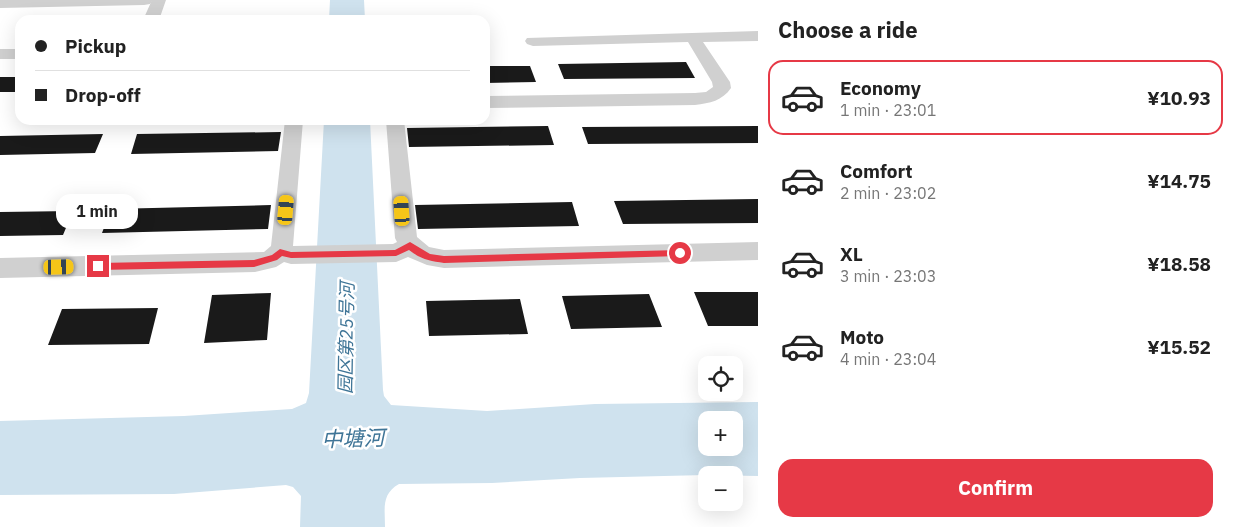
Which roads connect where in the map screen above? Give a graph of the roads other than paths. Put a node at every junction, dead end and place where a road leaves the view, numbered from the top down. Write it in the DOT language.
graph roads {
  1 [pos="144,0"];
  2 [pos="158,0"];
  3 [pos="0,4"];
  4 [pos="153,15"];
  5 [pos="758,36"];
  6 [pos="693,38"];
  7 [pos="534,41"];
  8 [pos="0,54"];
  9 [pos="15,54"];
  10 [pos="490,102"];
  11 [pos="294,125"];
  12 [pos="395,125"];
  13 [pos="410,245"];
  14 [pos="758,251"];
  15 [pos="280,252"];
  16 [pos="0,268"];
  1 -- 3 [label="street"];
  2 -- 4 [label="street"];
  5 -- 6 [label="street"];
  6 -- 7 [label="street"];
  6 -- 10 [label="street"];
  8 -- 9 [label="street"];
  11 -- 15 [label="street"];
  12 -- 13 [label="street"];
  13 -- 14 [label="street"];
  13 -- 15 [label="street"];
  15 -- 16 [label="street"];
}
